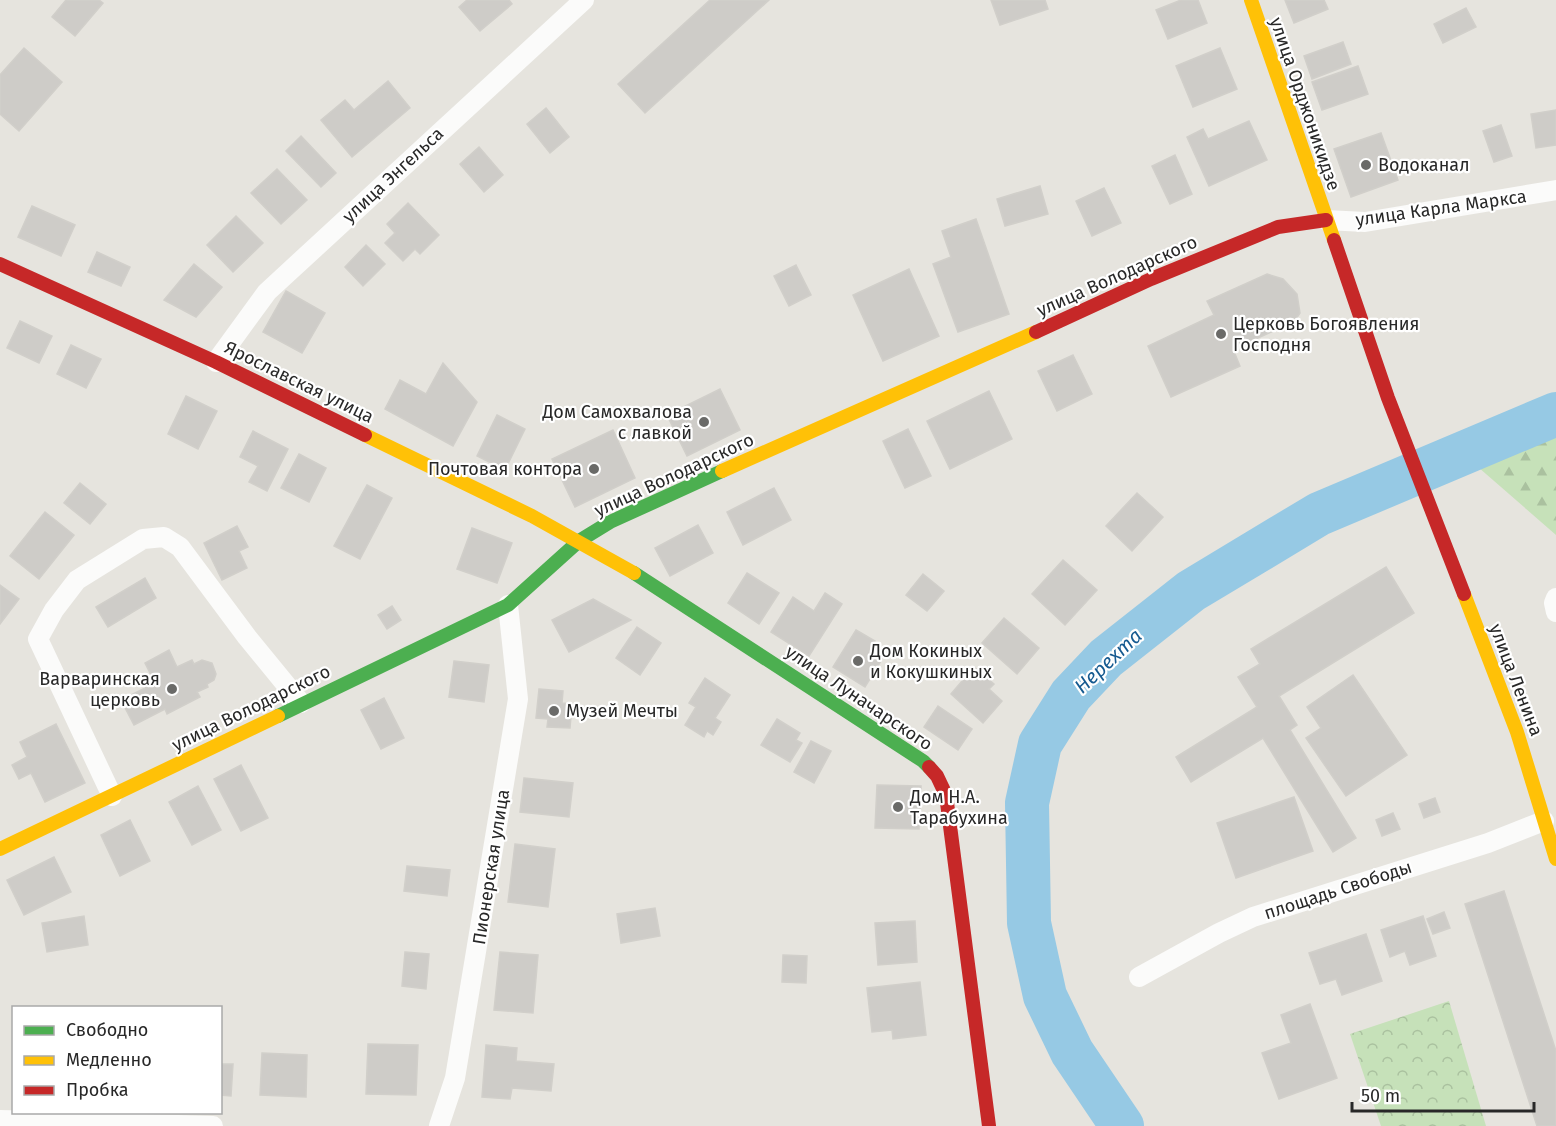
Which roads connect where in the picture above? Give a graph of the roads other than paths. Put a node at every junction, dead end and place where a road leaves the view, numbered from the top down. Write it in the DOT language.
graph roads {
  1 [pos="584,0"];
  2 [pos="1251,0"];
  3 [pos="1556,190"];
  4 [pos="1326,220"];
  5 [pos="0,264"];
  6 [pos="216,362"];
  7 [pos="579,541"];
  8 [pos="1556,598"];
  9 [pos="508,605"];
  10 [pos="1556,612"];
  11 [pos="302,703"];
  12 [pos="112,796"];
  13 [pos="1544,821"];
  14 [pos="0,849"];
  15 [pos="1556,859"];
  16 [pos="1139,977"];
  17 [pos="0,1120"];
  18 [pos="213,1126"];
  19 [pos="439,1126"];
  20 [pos="989,1126"];
  1 -- 6 [label="street, улица Энгельса"];
  2 -- 4 [label="main road, улица Орджоникидзе"];
  3 -- 4 [label="street, улица Карла Маркса"];
  4 -- 7 [label="main road, улица Володарского"];
  4 -- 13 [label="main road, улица Ленина"];
  5 -- 6 [label="main road, Ярославская улица"];
  6 -- 7 [label="main road, Ярославская улица"];
  7 -- 9 [label="main road, улица Володарского"];
  7 -- 20 [label="main road, улица Луначарского"];
  8 -- 10 [label="street"];
  9 -- 11 [label="main road, улица Володарского"];
  9 -- 19 [label="street, Пионерская улица"];
  11 -- 12 [label="main road, улица Володарского"];
  11 -- 12 [label="street"];
  12 -- 14 [label="main road, улица Володарского"];
  13 -- 15 [label="main road, улица Ленина"];
  13 -- 16 [label="street, площадь Свободы"];
  17 -- 18 [label="street"];
}
